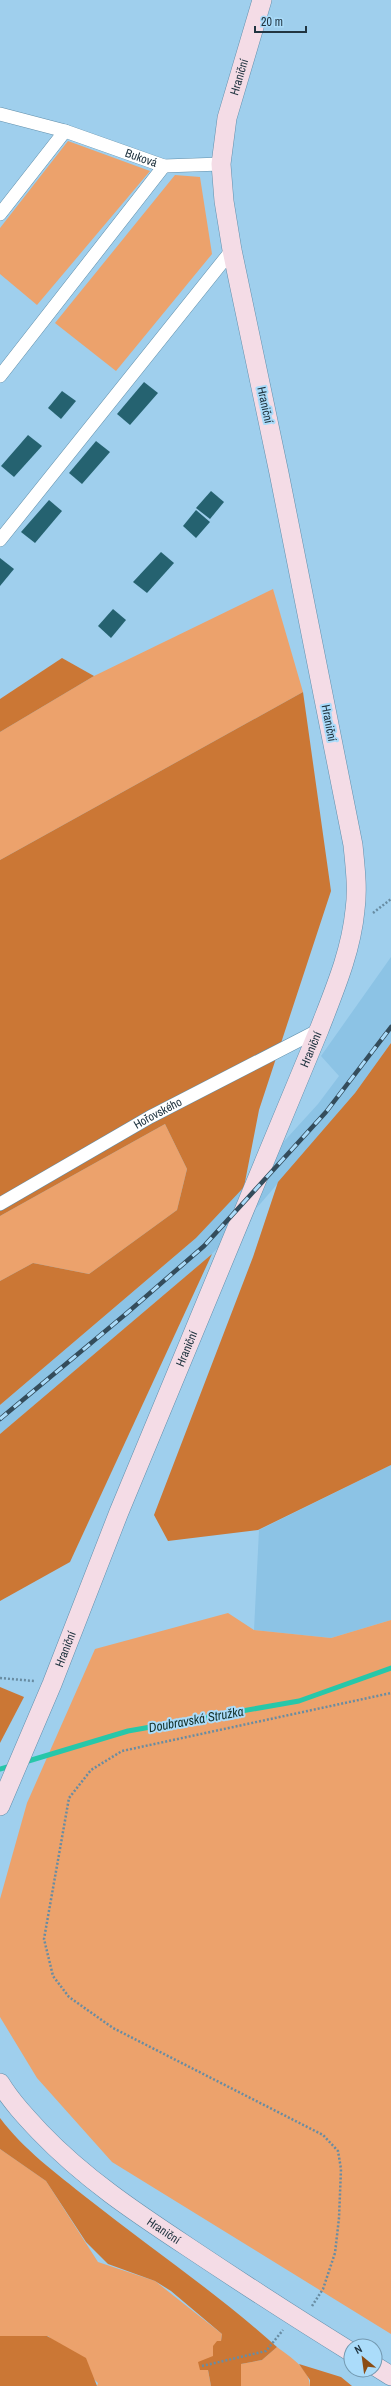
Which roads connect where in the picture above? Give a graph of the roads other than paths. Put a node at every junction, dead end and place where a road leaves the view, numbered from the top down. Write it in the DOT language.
graph roads {
  1 [pos="262,0"];
  2 [pos="0,114"];
  3 [pos="65,131"];
  4 [pos="221,164"];
  5 [pos="164,166"];
  6 [pos="0,214"];
  7 [pos="232,250"];
  8 [pos="0,376"];
  9 [pos="0,540"];
  10 [pos="319,1030"];
  11 [pos="0,1204"];
  12 [pos="0,1806"];
  13 [pos="0,2083"];
  14 [pos="343,2347"];
  1 -- 4 [label="main road, Hraniční"];
  2 -- 3 [label="street, Buková"];
  3 -- 5 [label="street, Buková"];
  3 -- 6 [label="street"];
  4 -- 5 [label="street, Buková"];
  4 -- 7 [label="main road, Hraniční"];
  5 -- 8 [label="street"];
  7 -- 9 [label="street"];
  7 -- 10 [label="main road, Hraniční"];
  10 -- 11 [label="street, Hořovského"];
  10 -- 12 [label="main road, Hraniční"];
  13 -- 14 [label="main road, Hraniční"];
}
